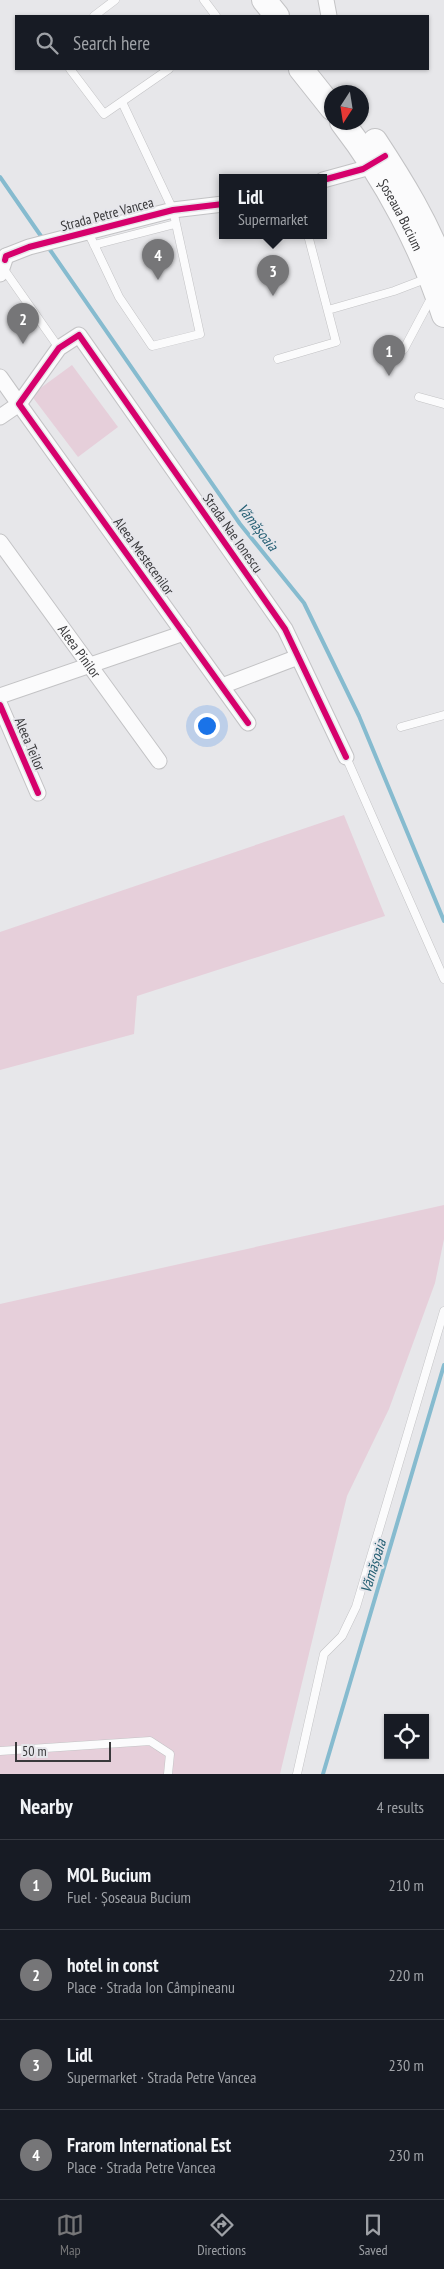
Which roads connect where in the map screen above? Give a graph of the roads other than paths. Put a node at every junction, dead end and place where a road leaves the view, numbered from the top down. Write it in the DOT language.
graph roads {
  1 [pos="115,0"];
  2 [pos="204,0"];
  3 [pos="248,0"];
  4 [pos="264,0"];
  5 [pos="326,0"];
  6 [pos="95,15"];
  7 [pos="215,15"];
  8 [pos="260,15"];
  9 [pos="276,15"];
  10 [pos="329,15"];
  11 [pos="71,70"];
  12 [pos="168,70"];
  13 [pos="311,71"];
  14 [pos="328,85"];
  15 [pos="324,94"];
  16 [pos="122,102"];
  17 [pos="350,130"];
  18 [pos="366,130"];
  19 [pos="378,160"];
  20 [pos="327,179"];
  21 [pos="219,205"];
  22 [pos="174,217"];
  23 [pos="91,238"];
  24 [pos="309,239"];
  25 [pos="2,262"];
  26 [pos="439,290"];
  27 [pos="328,310"];
  28 [pos="59,348"];
  29 [pos="404,349"];
  30 [pos="278,359"];
  31 [pos="0,377"];
  32 [pos="419,396"];
  33 [pos="19,404"];
  34 [pos="444,404"];
  35 [pos="0,418"];
  36 [pos="0,542"];
  37 [pos="184,633"];
  38 [pos="298,657"];
  39 [pos="91,667"];
  40 [pos="222,686"];
  41 [pos="0,696"];
  42 [pos="0,705"];
  43 [pos="444,715"];
  44 [pos="248,723"];
  45 [pos="401,727"];
  46 [pos="346,757"];
  47 [pos="159,761"];
  48 [pos="38,793"];
  49 [pos="444,978"];
  50 [pos="444,1311"];
  51 [pos="0,1751"];
  52 [pos="168,1774"];
  53 [pos="297,1774"];
  1 -- 6 [label="lane"];
  2 -- 7 [label="lane"];
  3 -- 8 [label="main road"];
  4 -- 9 [label="main road"];
  5 -- 10 [label="street"];
  11 -- 16 [label="lane"];
  12 -- 16 [label="lane"];
  13 -- 14 [label="main road"];
  13 -- 15 [label="main road"];
  16 -- 22 [label="lane"];
  17 -- 19 [label="main road, Șoseaua Bucium"];
  18 -- 19 [label="main road, Șoseaua Bucium"];
  19 -- 20 [label="street"];
  19 -- 26 [label="main road, Șoseaua Bucium"];
  21 -- 22 [label="street, Strada Petre Vancea"];
  22 -- 23 [label="street, Strada Petre Vancea"];
  22 -- 23 [label="lane"];
  23 -- 25 [label="street, Strada Petre Vancea"];
  24 -- 27 [label="lane"];
  25 -- 28 [label="lane"];
  26 -- 27 [label="lane"];
  26 -- 29 [label="lane"];
  27 -- 30 [label="lane"];
  28 -- 33 [label="street"];
  28 -- 38 [label="street, Strada Nae Ionescu"];
  31 -- 33 [label="street, Aleea Mestecenilor"];
  32 -- 34 [label="lane"];
  33 -- 35 [label="street"];
  33 -- 37 [label="street, Aleea Mestecenilor"];
  36 -- 39 [label="street, Aleea Pinilor"];
  37 -- 39 [label="street"];
  37 -- 40 [label="street, Aleea Mestecenilor"];
  38 -- 40 [label="street"];
  38 -- 46 [label="street, Strada Nae Ionescu"];
  39 -- 41 [label="street"];
  39 -- 47 [label="street, Aleea Pinilor"];
  40 -- 44 [label="street, Aleea Mestecenilor"];
  42 -- 48 [label="street, Aleea Teilor"];
  43 -- 45 [label="lane"];
  46 -- 49 [label="lane"];
  50 -- 53 [label="lane"];
  51 -- 52 [label="lane"];
}
